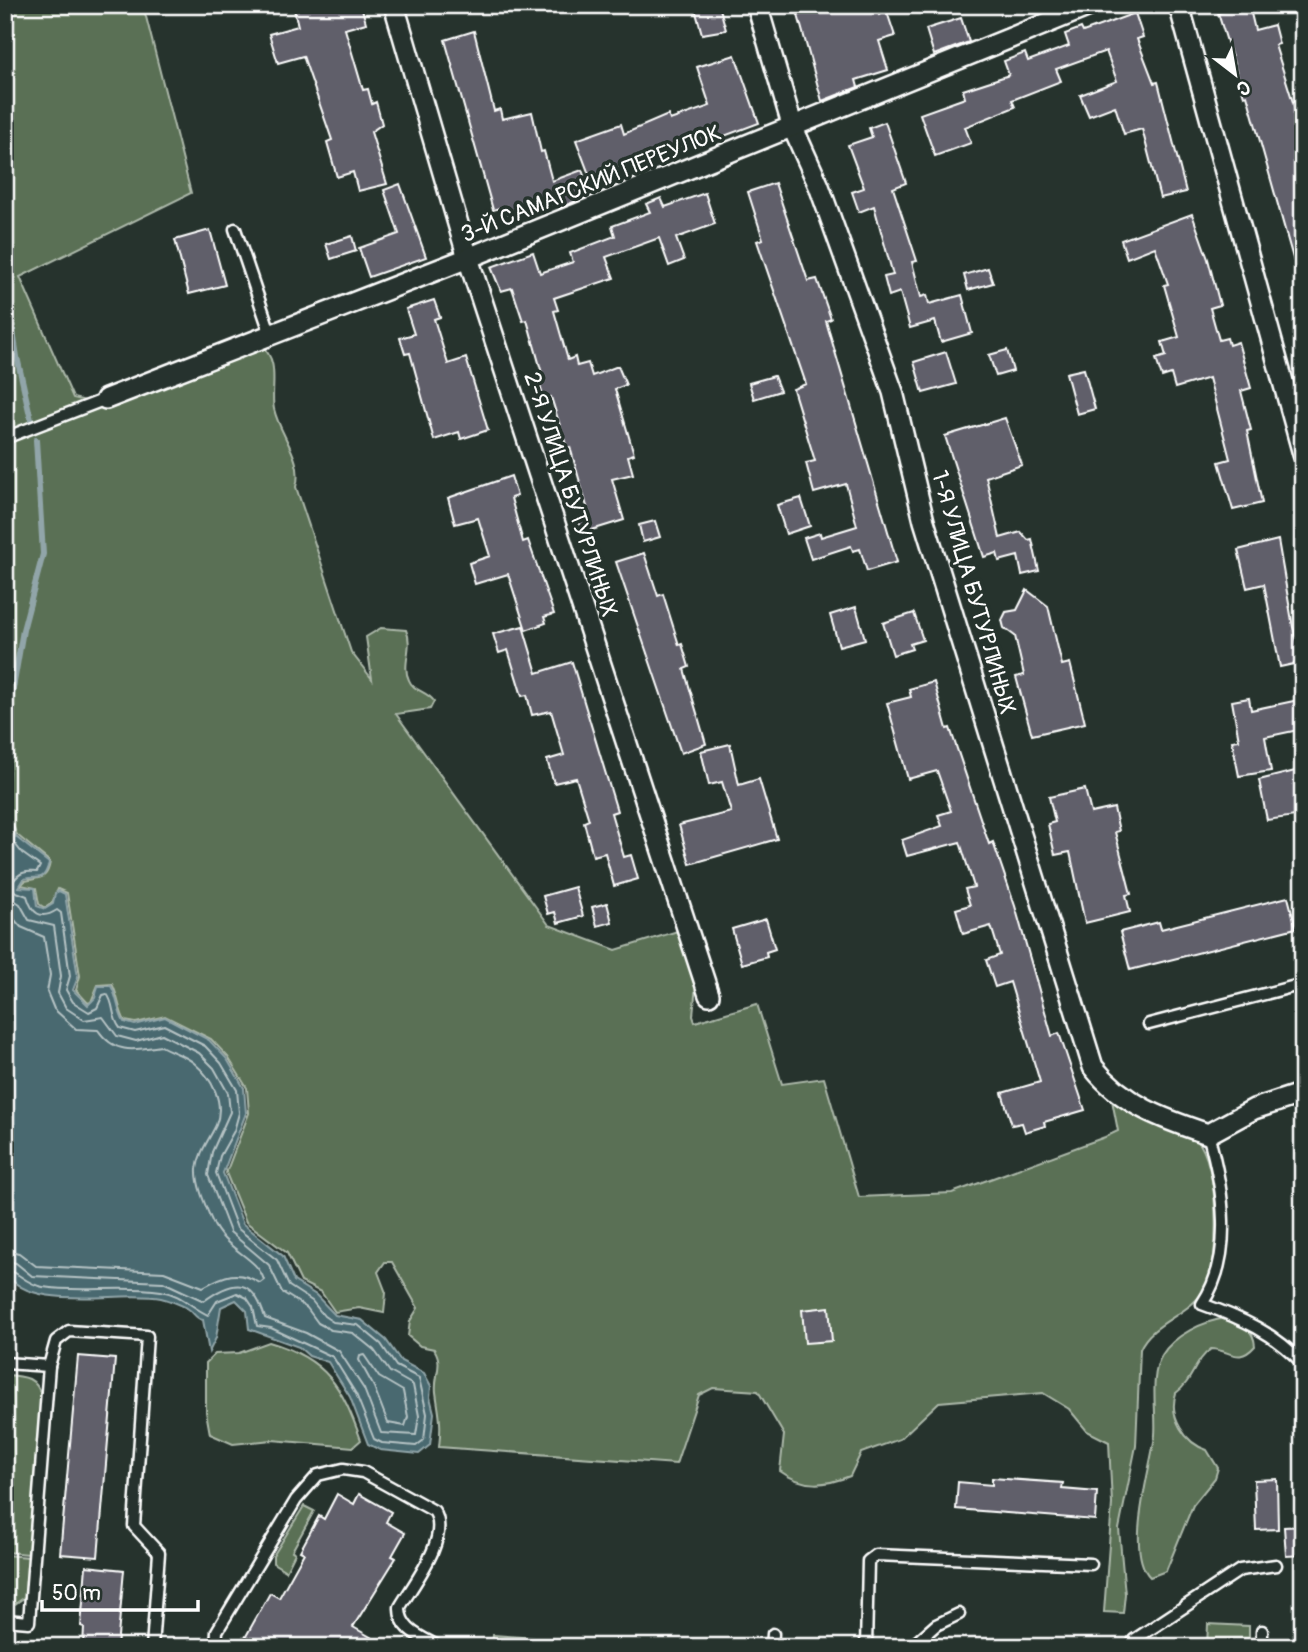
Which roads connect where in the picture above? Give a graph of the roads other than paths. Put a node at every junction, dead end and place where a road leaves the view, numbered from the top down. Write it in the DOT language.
graph roads {
  1 [pos="394,5"];
  2 [pos="757,5"];
  3 [pos="1092,5"];
  4 [pos="1184,7"];
  5 [pos="793,128"];
  6 [pos="235,229"];
  7 [pos="468,258"];
  8 [pos="271,335"];
  9 [pos="106,399"];
  10 [pos="5,438"];
  11 [pos="1303,454"];
  12 [pos="1303,984"];
  13 [pos="709,995"];
  14 [pos="1149,1024"];
  15 [pos="1303,1093"];
  16 [pos="1208,1134"];
  17 [pos="5,1363"];
  18 [pos="1303,1364"];
  19 [pos="49,1366"];
  20 [pos="1091,1564"];
  21 [pos="1276,1565"];
  22 [pos="959,1614"];
  23 [pos="5,1620"];
  24 [pos="1262,1631"];
  25 [pos="773,1634"];
  26 [pos="152,1647"];
  27 [pos="216,1647"];
  28 [pos="439,1647"];
  29 [pos="772,1647"];
  30 [pos="866,1647"];
  31 [pos="911,1647"];
  32 [pos="1131,1647"];
  33 [pos="1262,1647"];
  1 -- 7 [label="street, 2-Я УЛИЦА БУТУРЛИНЫХ"];
  2 -- 5 [label="street, 1-Я УЛИЦА БУТУРЛИНЫХ"];
  3 -- 5 [label="street, 3-Й САМАРСКИЙ ПЕРЕУЛОК"];
  4 -- 11 [label="street"];
  5 -- 7 [label="street, 3-Й САМАРСКИЙ ПЕРЕУЛОК"];
  5 -- 16 [label="street, 1-Я УЛИЦА БУТУРЛИНЫХ"];
  6 -- 8 [label="lane"];
  7 -- 8 [label="street, 3-Й САМАРСКИЙ ПЕРЕУЛОК"];
  7 -- 13 [label="street, 2-Я УЛИЦА БУТУРЛИНЫХ"];
  8 -- 9 [label="street, 3-Й САМАРСКИЙ ПЕРЕУЛОК"];
  9 -- 10 [label="lane"];
  12 -- 14 [label="lane"];
  15 -- 16 [label="street"];
  16 -- 18 [label="lane"];
  17 -- 19 [label="lane"];
  19 -- 23 [label="lane"];
  19 -- 26 [label="lane"];
  20 -- 30 [label="lane"];
  21 -- 32 [label="lane"];
  22 -- 31 [label="lane"];
  24 -- 33 [label="lane"];
  25 -- 29 [label="lane"];
  27 -- 28 [label="lane"];
}
